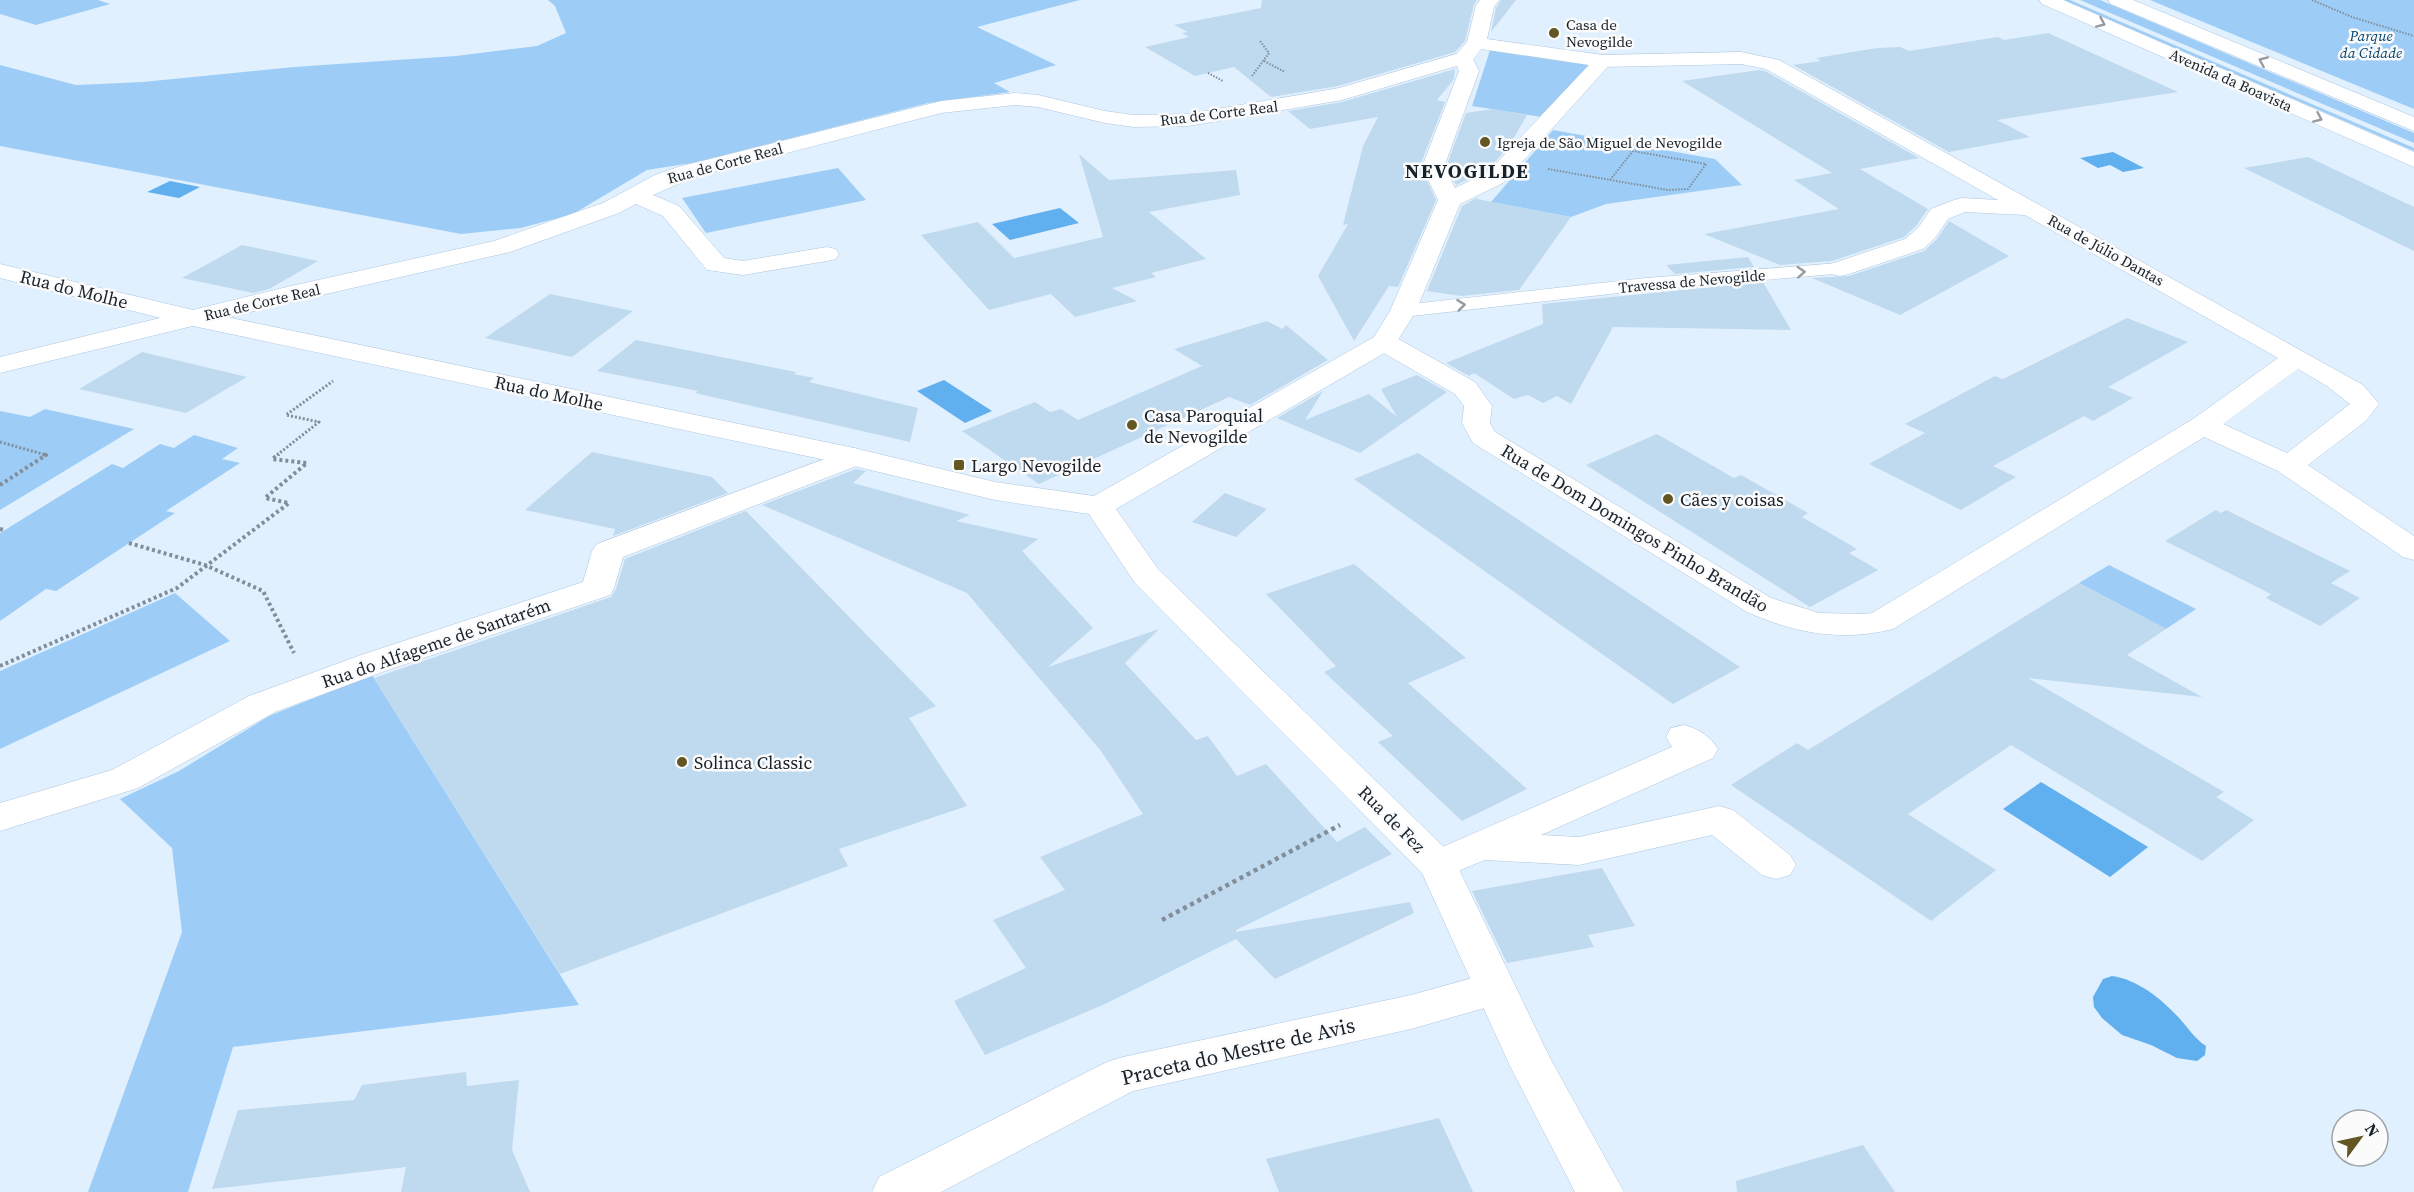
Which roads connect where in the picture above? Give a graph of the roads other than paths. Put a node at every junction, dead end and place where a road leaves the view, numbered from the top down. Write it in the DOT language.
graph roads {
  1 [pos="1490,0"];
  2 [pos="2048,0"];
  3 [pos="2117,0"];
  4 [pos="1470,51"];
  5 [pos="1603,62"];
  6 [pos="2414,125"];
  7 [pos="2414,160"];
  8 [pos="1978,178"];
  9 [pos="635,195"];
  10 [pos="1450,200"];
  11 [pos="1962,205"];
  12 [pos="2033,209"];
  13 [pos="827,255"];
  14 [pos="1840,269"];
  15 [pos="0,271"];
  16 [pos="1402,311"];
  17 [pos="193,318"];
  18 [pos="1384,342"];
  19 [pos="2296,357"];
  20 [pos="0,365"];
  21 [pos="2202,425"];
  22 [pos="854,457"];
  23 [pos="2289,465"];
  24 [pos="1099,506"];
  25 [pos="2414,550"];
  26 [pos="1684,737"];
  27 [pos="0,817"];
  28 [pos="1482,846"];
  29 [pos="1438,865"];
  30 [pos="1776,865"];
  31 [pos="1494,989"];
  32 [pos="896,1192"];
  33 [pos="1600,1192"];
  1 -- 4 [label="street"];
  2 -- 7 [label="street, Avenida da Boavista, one-way"];
  6 -- 3 [label="street, Avenida da Boavista, one-way"];
  4 -- 5 [label="street, Rua de Júlio Dantas"];
  4 -- 9 [label="street, Rua de Corte Real"];
  4 -- 10 [label="street"];
  5 -- 8 [label="street, Rua de Júlio Dantas"];
  5 -- 10 [label="street"];
  8 -- 11 [label="street"];
  8 -- 12 [label="street, Rua de Júlio Dantas"];
  9 -- 13 [label="street"];
  9 -- 17 [label="street, Rua de Corte Real"];
  10 -- 16 [label="street"];
  11 -- 12 [label="street"];
  11 -- 14 [label="street, Travessa de Nevogilde"];
  12 -- 19 [label="street, Rua de Júlio Dantas"];
  16 -- 14 [label="lane, Travessa de Nevogilde, one-way"];
  15 -- 17 [label="street, Rua do Molhe"];
  16 -- 18 [label="street"];
  17 -- 20 [label="street, Rua de Corte Real"];
  17 -- 22 [label="street, Rua do Molhe"];
  18 -- 21 [label="street, Rua de Dom Domingos Pinho Brandão"];
  18 -- 24 [label="street"];
  19 -- 21 [label="street, Rua de Dom Domingos Pinho Brandão"];
  19 -- 23 [label="street, Rua de Júlio Dantas"];
  21 -- 23 [label="street"];
  22 -- 24 [label="street, Rua do Molhe"];
  22 -- 27 [label="street, Rua do Alfageme de Santarém"];
  23 -- 25 [label="street"];
  24 -- 29 [label="street, Rua de Fez"];
  26 -- 28 [label="street"];
  28 -- 29 [label="street"];
  28 -- 30 [label="street"];
  29 -- 31 [label="street, Rua de Fez"];
  31 -- 32 [label="street, Praceta do Mestre de Avis"];
  31 -- 33 [label="street, Rua de Fez"];
}
